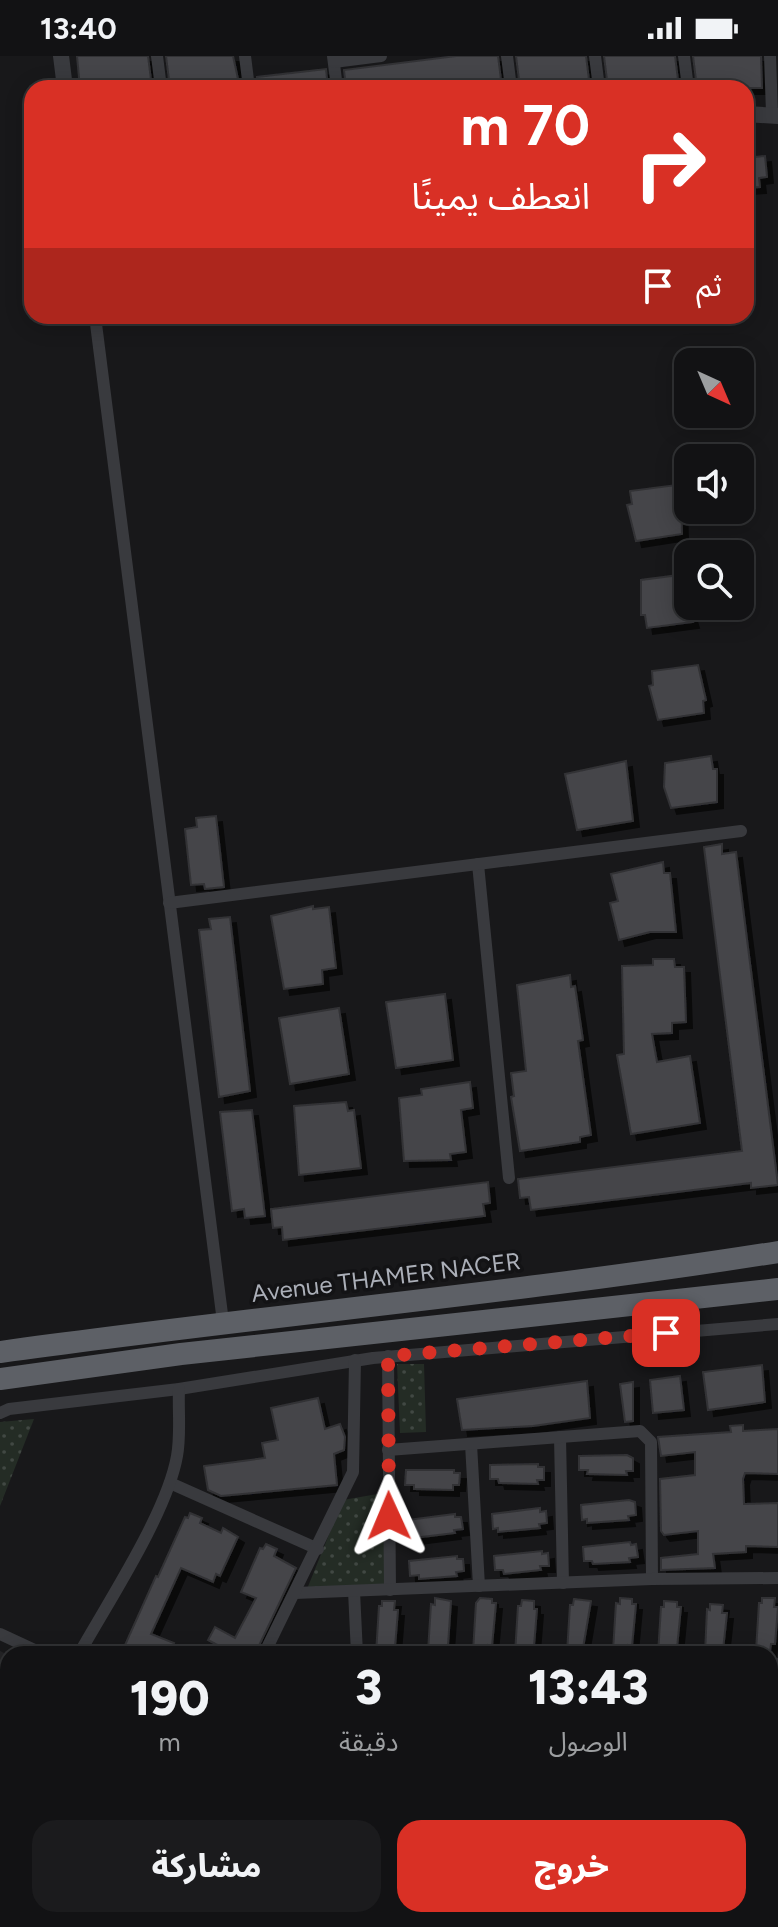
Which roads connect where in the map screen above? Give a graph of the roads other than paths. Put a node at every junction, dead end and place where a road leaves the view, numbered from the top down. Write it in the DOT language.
graph roads {
  1 [pos="61,56"];
  2 [pos="157,56"];
  3 [pos="245,56"];
  4 [pos="381,56"];
  5 [pos="507,56"];
  6 [pos="595,56"];
  7 [pos="684,56"];
  8 [pos="770,56"];
  9 [pos="334,59"];
  10 [pos="64,80"];
  11 [pos="160,80"];
  12 [pos="248,80"];
  13 [pos="336,80"];
  14 [pos="510,80"];
  15 [pos="598,80"];
  16 [pos="687,80"];
  17 [pos="776,112"];
  18 [pos="754,113"];
  19 [pos="96,324"];
  20 [pos="741,831"];
  21 [pos="478,864"];
  22 [pos="169,903"];
  23 [pos="509,1178"];
  24 [pos="778,1252"];
  25 [pos="778,1289"];
  26 [pos="223,1322"];
  27 [pos="778,1324"];
  28 [pos="0,1352"];
  29 [pos="388,1356"];
  30 [pos="355,1360"];
  31 [pos="0,1379"];
  32 [pos="179,1389"];
  33 [pos="0,1413"];
  34 [pos="560,1437"];
  35 [pos="471,1444"];
  36 [pos="388,1450"];
  37 [pos="170,1483"];
  38 [pos="318,1549"];
  39 [pos="778,1578"];
  40 [pos="652,1579"];
  41 [pos="563,1583"];
  42 [pos="479,1586"];
  43 [pos="390,1590"];
  44 [pos="354,1591"];
  45 [pos="295,1593"];
  46 [pos="0,1634"];
  47 [pos="26,1646"];
  48 [pos="84,1646"];
  49 [pos="268,1646"];
  50 [pos="357,1646"];
  1 -- 10 [label="street"];
  2 -- 11 [label="street"];
  3 -- 12 [label="street"];
  4 -- 9 [label="street"];
  5 -- 14 [label="street"];
  6 -- 15 [label="street"];
  7 -- 16 [label="street"];
  8 -- 17 [label="street"];
  9 -- 13 [label="street"];
  17 -- 18 [label="street"];
  19 -- 22 [label="street"];
  20 -- 21 [label="street"];
  21 -- 22 [label="street"];
  21 -- 23 [label="street"];
  22 -- 26 [label="street"];
  24 -- 26 [label="highway, Avenue THAMER NACER"];
  25 -- 31 [label="highway"];
  26 -- 28 [label="highway, Avenue THAMER NACER"];
  27 -- 29 [label="street"];
  29 -- 30 [label="street"];
  29 -- 36 [label="street"];
  30 -- 32 [label="street"];
  30 -- 38 [label="street"];
  32 -- 33 [label="street"];
  32 -- 37 [label="street"];
  34 -- 35 [label="street"];
  34 -- 40 [label="street"];
  34 -- 41 [label="street"];
  35 -- 36 [label="street"];
  35 -- 42 [label="street"];
  36 -- 43 [label="street"];
  37 -- 38 [label="street"];
  37 -- 48 [label="street"];
  38 -- 45 [label="street"];
  39 -- 40 [label="street"];
  40 -- 41 [label="street"];
  41 -- 42 [label="street"];
  42 -- 43 [label="street"];
  43 -- 44 [label="street"];
  44 -- 45 [label="street"];
  44 -- 50 [label="street"];
  45 -- 49 [label="street"];
  46 -- 47 [label="street"];
}
